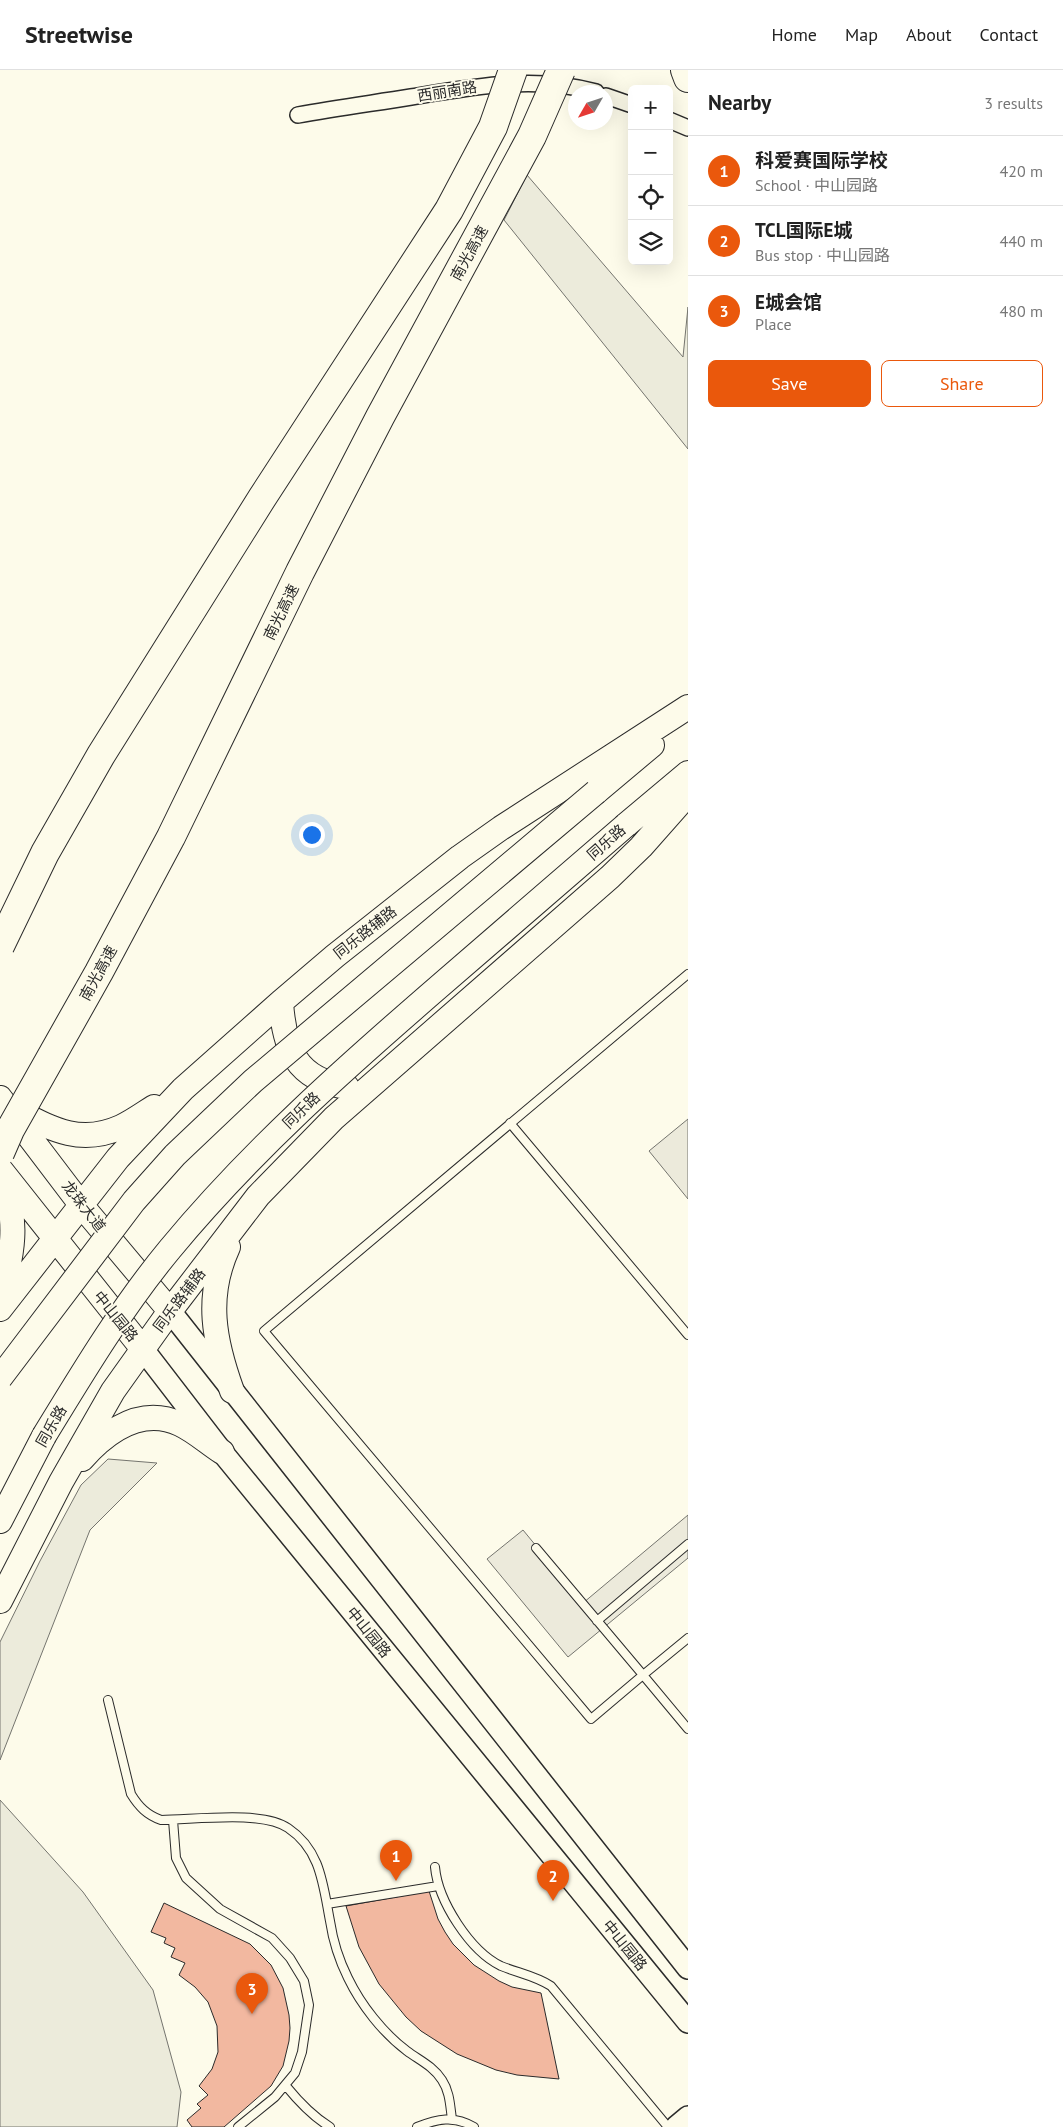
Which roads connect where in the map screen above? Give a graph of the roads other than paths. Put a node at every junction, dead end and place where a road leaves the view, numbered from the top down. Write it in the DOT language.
graph roads {
  1 [pos="513,70"];
  2 [pos="561,70"];
  3 [pos="685,70"];
  4 [pos="688,78"];
  5 [pos="568,87"];
  6 [pos="613,98"];
  7 [pos="628,104"];
  8 [pos="305,114"];
  9 [pos="673,122"];
  10 [pos="688,128"];
  11 [pos="688,706"];
  12 [pos="688,715"];
  13 [pos="688,772"];
  14 [pos="688,794"];
  15 [pos="0,946"];
  16 [pos="688,974"];
  17 [pos="280,1002"];
  18 [pos="368,1088"];
  19 [pos="183,1090"];
  20 [pos="2,1101"];
  21 [pos="510,1124"];
  22 [pos="0,1152"];
  23 [pos="0,1169"];
  24 [pos="0,1177"];
  25 [pos="258,1196"];
  26 [pos="82,1206"];
  27 [pos="54,1239"];
  28 [pos="0,1294"];
  29 [pos="0,1309"];
  30 [pos="170,1311"];
  31 [pos="688,1335"];
  32 [pos="142,1348"];
  33 [pos="0,1378"];
  34 [pos="232,1390"];
  35 [pos="222,1452"];
  36 [pos="61,1482"];
  37 [pos="0,1521"];
  38 [pos="688,1544"];
  39 [pos="536,1548"];
  40 [pos="0,1601"];
  41 [pos="597,1621"];
  42 [pos="688,1638"];
  43 [pos="643,1675"];
  44 [pos="108,1700"];
  45 [pos="688,1729"];
  46 [pos="173,1820"];
  47 [pos="435,1867"];
  48 [pos="438,1886"];
  49 [pos="327,1904"];
  50 [pos="688,1968"];
  51 [pos="688,2022"];
  52 [pos="286,2086"];
  53 [pos="688,2117"];
  54 [pos="452,2119"];
  55 [pos="238,2127"];
  56 [pos="330,2127"];
  57 [pos="417,2127"];
  58 [pos="474,2127"];
  59 [pos="668,2127"];
  60 [pos="676,2127"];
  1 -- 15 [label="highway, bridge"];
  2 -- 22 [label="highway, 南光高速, bridge"];
  3 -- 4 [label="highway"];
  5 -- 8 [label="street, 西丽南路"];
  6 -- 7 [label="street"];
  9 -- 10 [label="street"];
  11 -- 17 [label="main road, 同乐路辅路"];
  12 -- 33 [label="main road, bridge"];
  13 -- 37 [label="main road, 同乐路, bridge"];
  14 -- 18 [label="main road, 同乐路辅路"];
  16 -- 21 [label="lane"];
  17 -- 18 [label="main road"];
  17 -- 19 [label="main road, 同乐路辅路"];
  18 -- 25 [label="main road, 同乐路辅路"];
  19 -- 20 [label="main road"];
  19 -- 26 [label="main road, 同乐路辅路"];
  20 -- 26 [label="main road, 龙珠大道"];
  21 -- 31 [label="lane"];
  21 -- 43 [label="lane"];
  23 -- 27 [label="main road"];
  24 -- 28 [label="main road"];
  25 -- 30 [label="main road, 同乐路辅路"];
  25 -- 34 [label="main road"];
  26 -- 27 [label="main road, 同乐路辅路"];
  26 -- 30 [label="main road, 龙珠大道"];
  27 -- 29 [label="main road, 同乐路辅路"];
  27 -- 32 [label="main road, 中山园路"];
  30 -- 32 [label="main road, 同乐路辅路"];
  30 -- 34 [label="main road"];
  32 -- 35 [label="main road, 中山园路"];
  32 -- 36 [label="main road, 同乐路辅路"];
  34 -- 50 [label="main road"];
  35 -- 36 [label="main road"];
  35 -- 51 [label="main road, 中山园路"];
  36 -- 40 [label="main road"];
  38 -- 41 [label="lane"];
  39 -- 41 [label="lane"];
  41 -- 43 [label="lane"];
  42 -- 43 [label="lane"];
  43 -- 45 [label="lane"];
  44 -- 46 [label="lane"];
  46 -- 49 [label="lane"];
  46 -- 52 [label="lane"];
  47 -- 48 [label="lane"];
  48 -- 49 [label="lane"];
  48 -- 59 [label="lane"];
  49 -- 54 [label="lane"];
  52 -- 55 [label="lane"];
  52 -- 56 [label="lane"];
  53 -- 60 [label="main road"];
  54 -- 57 [label="lane"];
  54 -- 58 [label="lane"];
}
